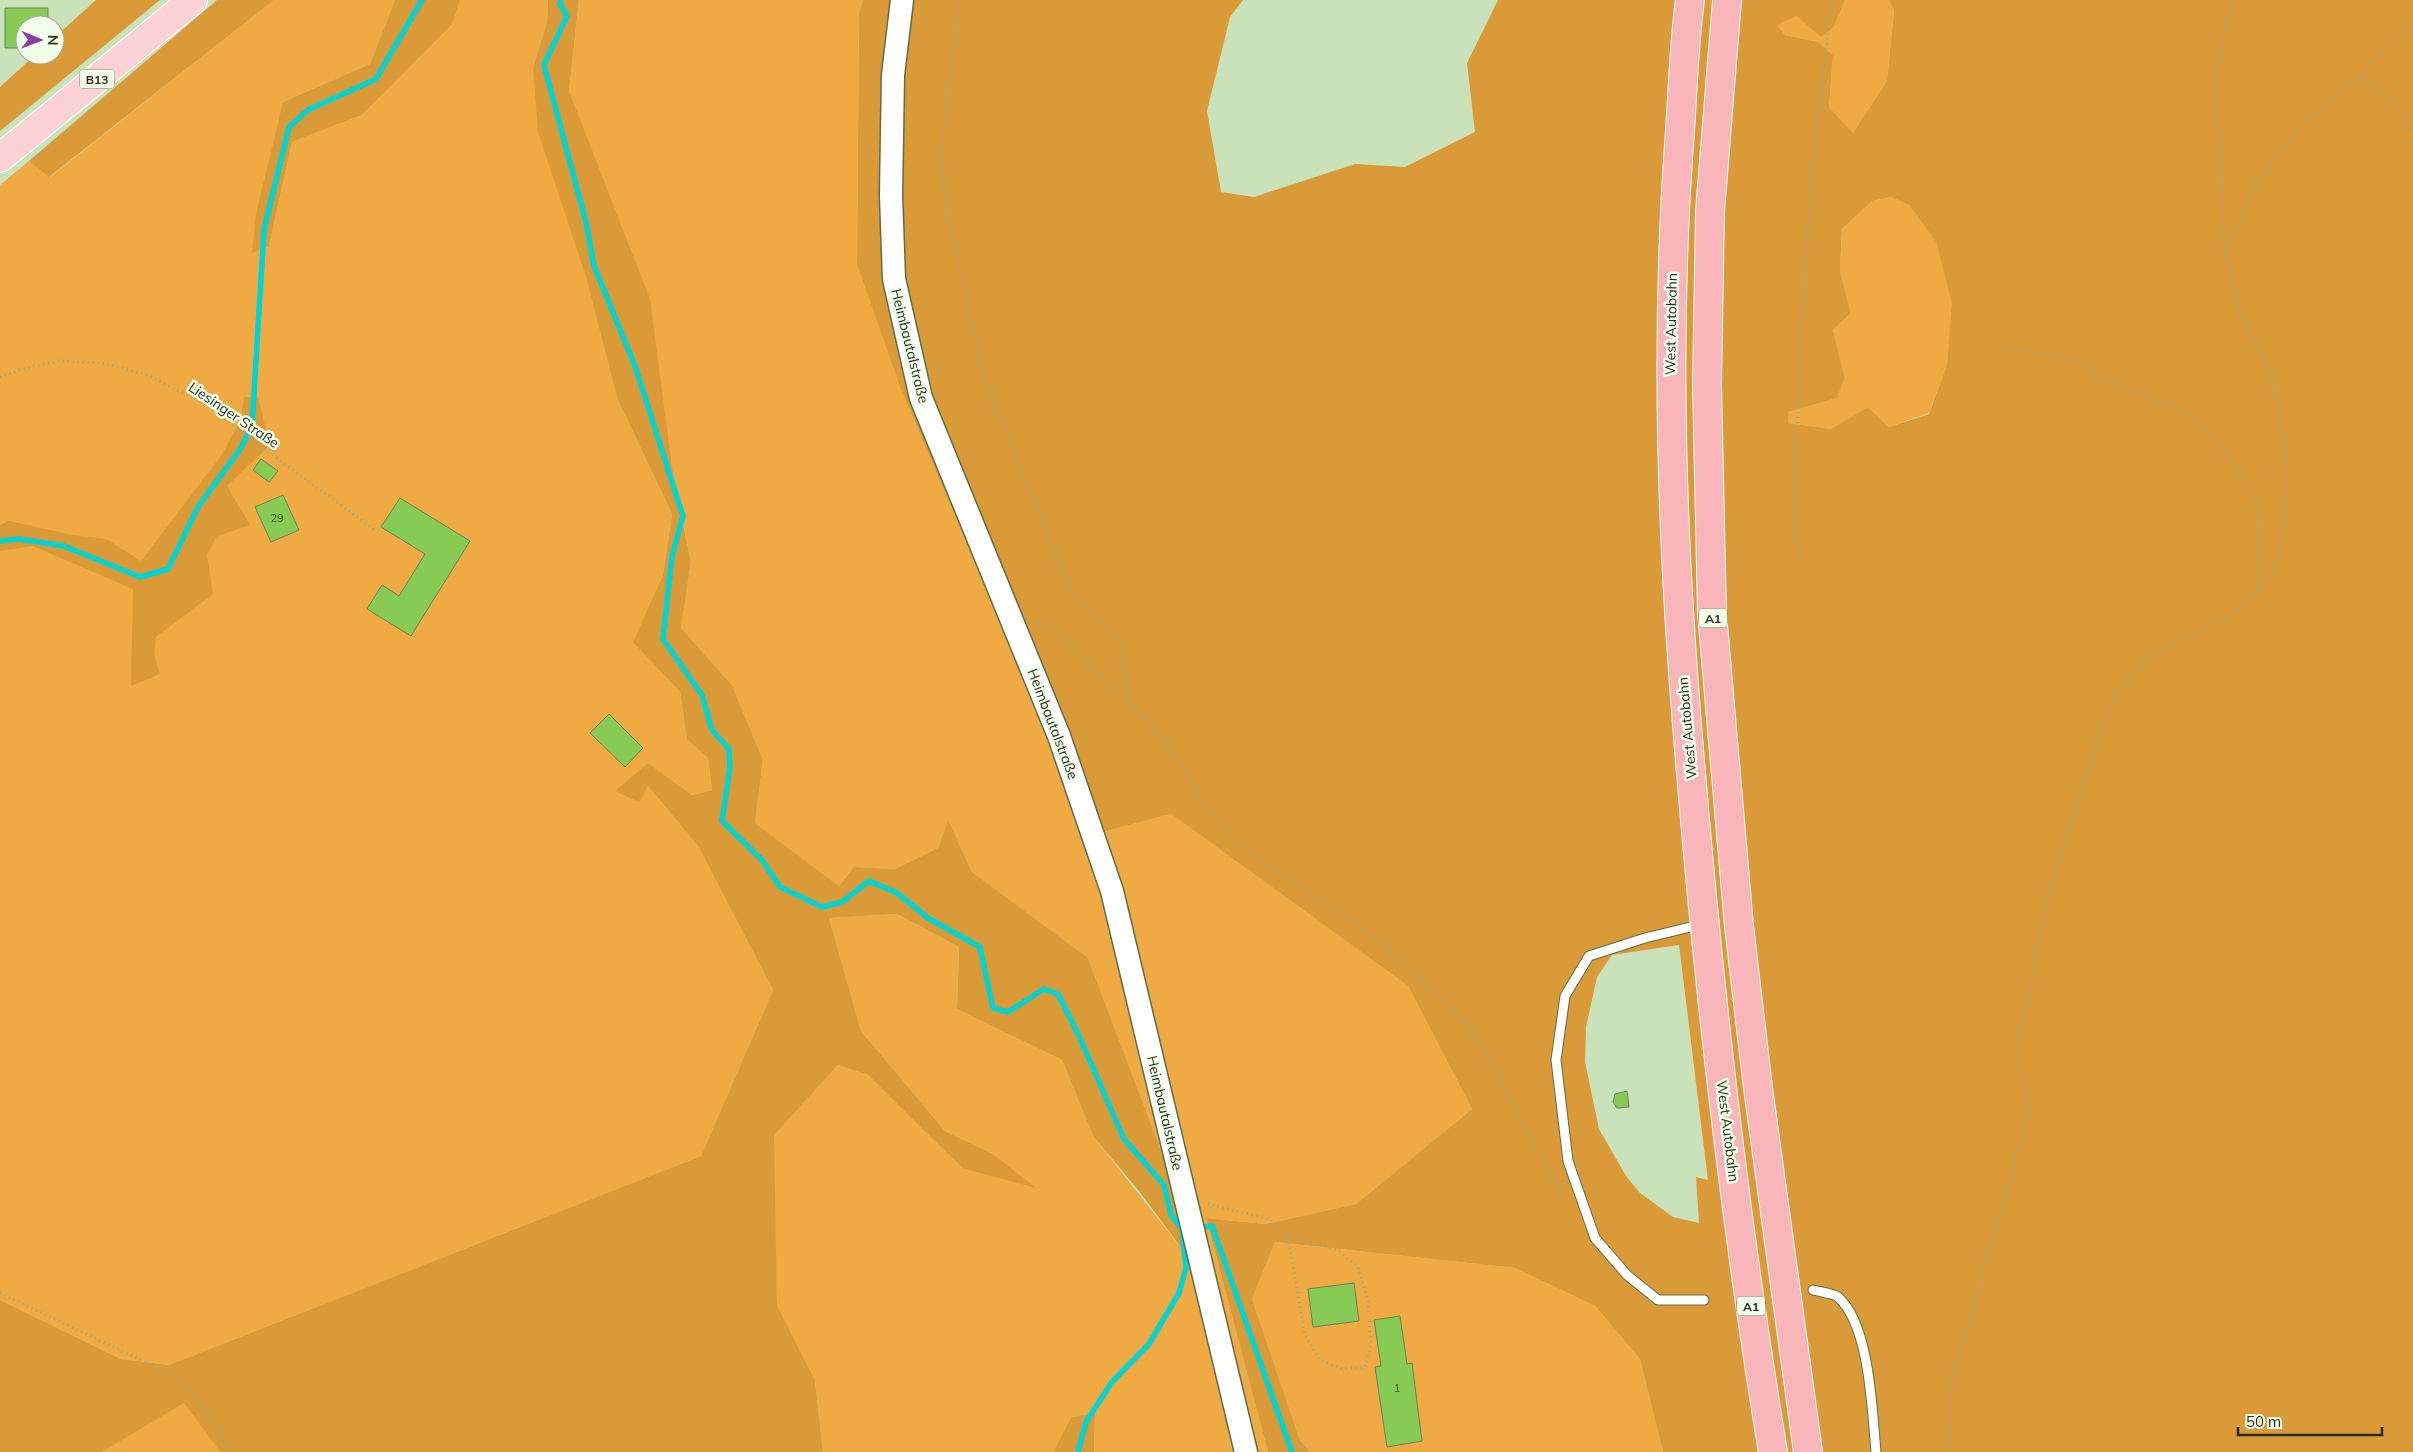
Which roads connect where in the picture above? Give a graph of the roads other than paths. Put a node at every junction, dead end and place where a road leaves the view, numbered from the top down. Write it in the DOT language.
graph roads {
  1 [pos="193,0"];
  2 [pos="902,0"];
  3 [pos="1690,0"];
  4 [pos="1727,0"];
  5 [pos="0,158"];
  6 [pos="1703,924"];
  7 [pos="1813,1290"];
  8 [pos="1704,1300"];
  9 [pos="1246,1452"];
  10 [pos="1772,1452"];
  11 [pos="1808,1452"];
  12 [pos="1876,1452"];
  1 -- 5 [label="main road, B13"];
  2 -- 9 [label="street, Heimbautalstraße"];
  3 -- 6 [label="highway, West Autobahn / A1"];
  4 -- 11 [label="highway, A1"];
  6 -- 8 [label="lane"];
  6 -- 10 [label="highway, West Autobahn / A1"];
  7 -- 12 [label="lane"];
}
